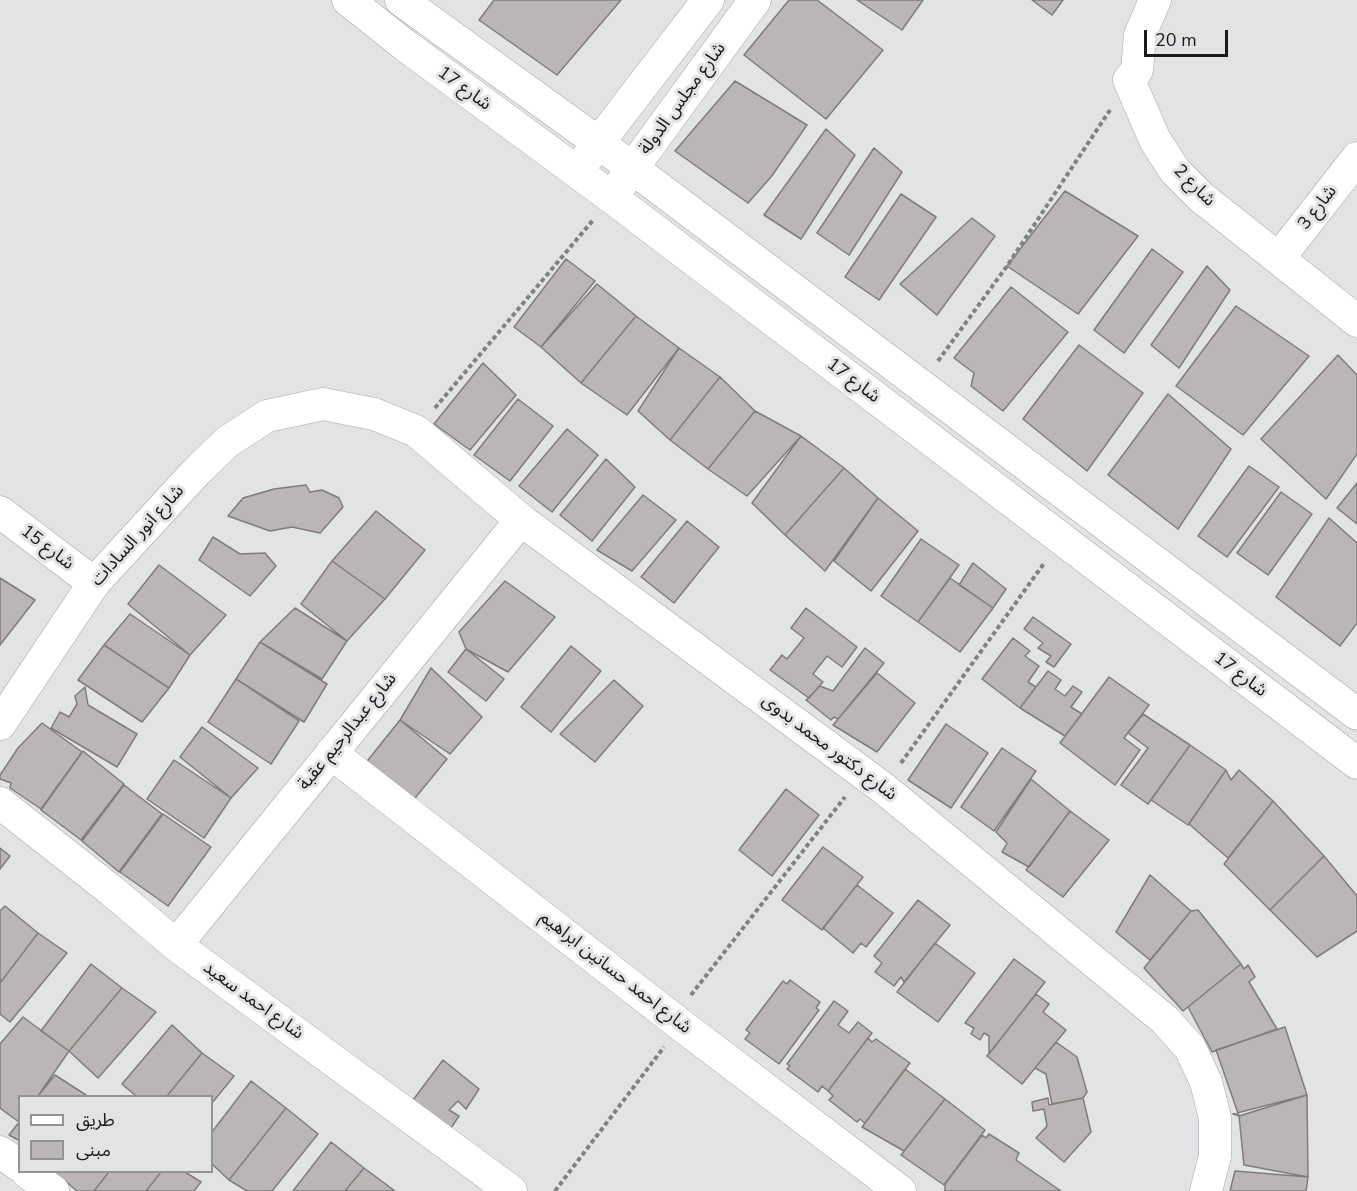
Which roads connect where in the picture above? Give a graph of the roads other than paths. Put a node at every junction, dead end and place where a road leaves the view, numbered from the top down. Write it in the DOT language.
graph roads {
  1 [pos="348,0"];
  2 [pos="401,0"];
  3 [pos="708,0"];
  4 [pos="755,0"];
  5 [pos="1155,0"];
  6 [pos="599,143"];
  7 [pos="1357,158"];
  8 [pos="632,169"];
  9 [pos="577,172"];
  10 [pos="611,197"];
  11 [pos="1279,258"];
  12 [pos="1357,321"];
  13 [pos="323,404"];
  14 [pos="0,512"];
  15 [pos="521,520"];
  16 [pos="94,584"];
  17 [pos="1357,714"];
  18 [pos="0,724"];
  19 [pos="331,753"];
  20 [pos="1357,763"];
  21 [pos="0,803"];
  22 [pos="176,945"];
  23 [pos="0,1152"];
  24 [pos="18,1165"];
  25 [pos="28,1173"];
  26 [pos="53,1191"];
  27 [pos="511,1191"];
  28 [pos="900,1191"];
  29 [pos="1206,1191"];
  1 -- 9 [label="street, شارع 17"];
  2 -- 6 [label="street, شارع 17"];
  3 -- 6 [label="street"];
  4 -- 8 [label="street, شارع مجلس الدولة"];
  5 -- 11 [label="street, شارع 2"];
  6 -- 8 [label="street, شارع 17"];
  6 -- 9 [label="street"];
  7 -- 11 [label="street, شارع 3"];
  8 -- 10 [label="street, شارع مجلس الدولة"];
  8 -- 17 [label="street, شارع 17"];
  9 -- 10 [label="street, شارع 17"];
  10 -- 20 [label="street, شارع 17"];
  11 -- 12 [label="street, شارع 2"];
  13 -- 15 [label="street, شارع دكتور محمد بدوى"];
  13 -- 16 [label="street, شارع انور السادات"];
  14 -- 16 [label="street, شارع 15"];
  15 -- 19 [label="street, شارع عبدالرحيم عقبة"];
  15 -- 29 [label="street, شارع دكتور محمد بدوى"];
  16 -- 18 [label="street, شارع انور السادات"];
  19 -- 22 [label="street, شارع عبدالرحيم عقبة"];
  19 -- 28 [label="street, شارع احمد حسانين ابراهيم"];
  21 -- 22 [label="street, شارع احمد سعيد"];
  22 -- 27 [label="street, شارع احمد سعيد"];
  23 -- 24 [label="street"];
  25 -- 26 [label="street"];
}
